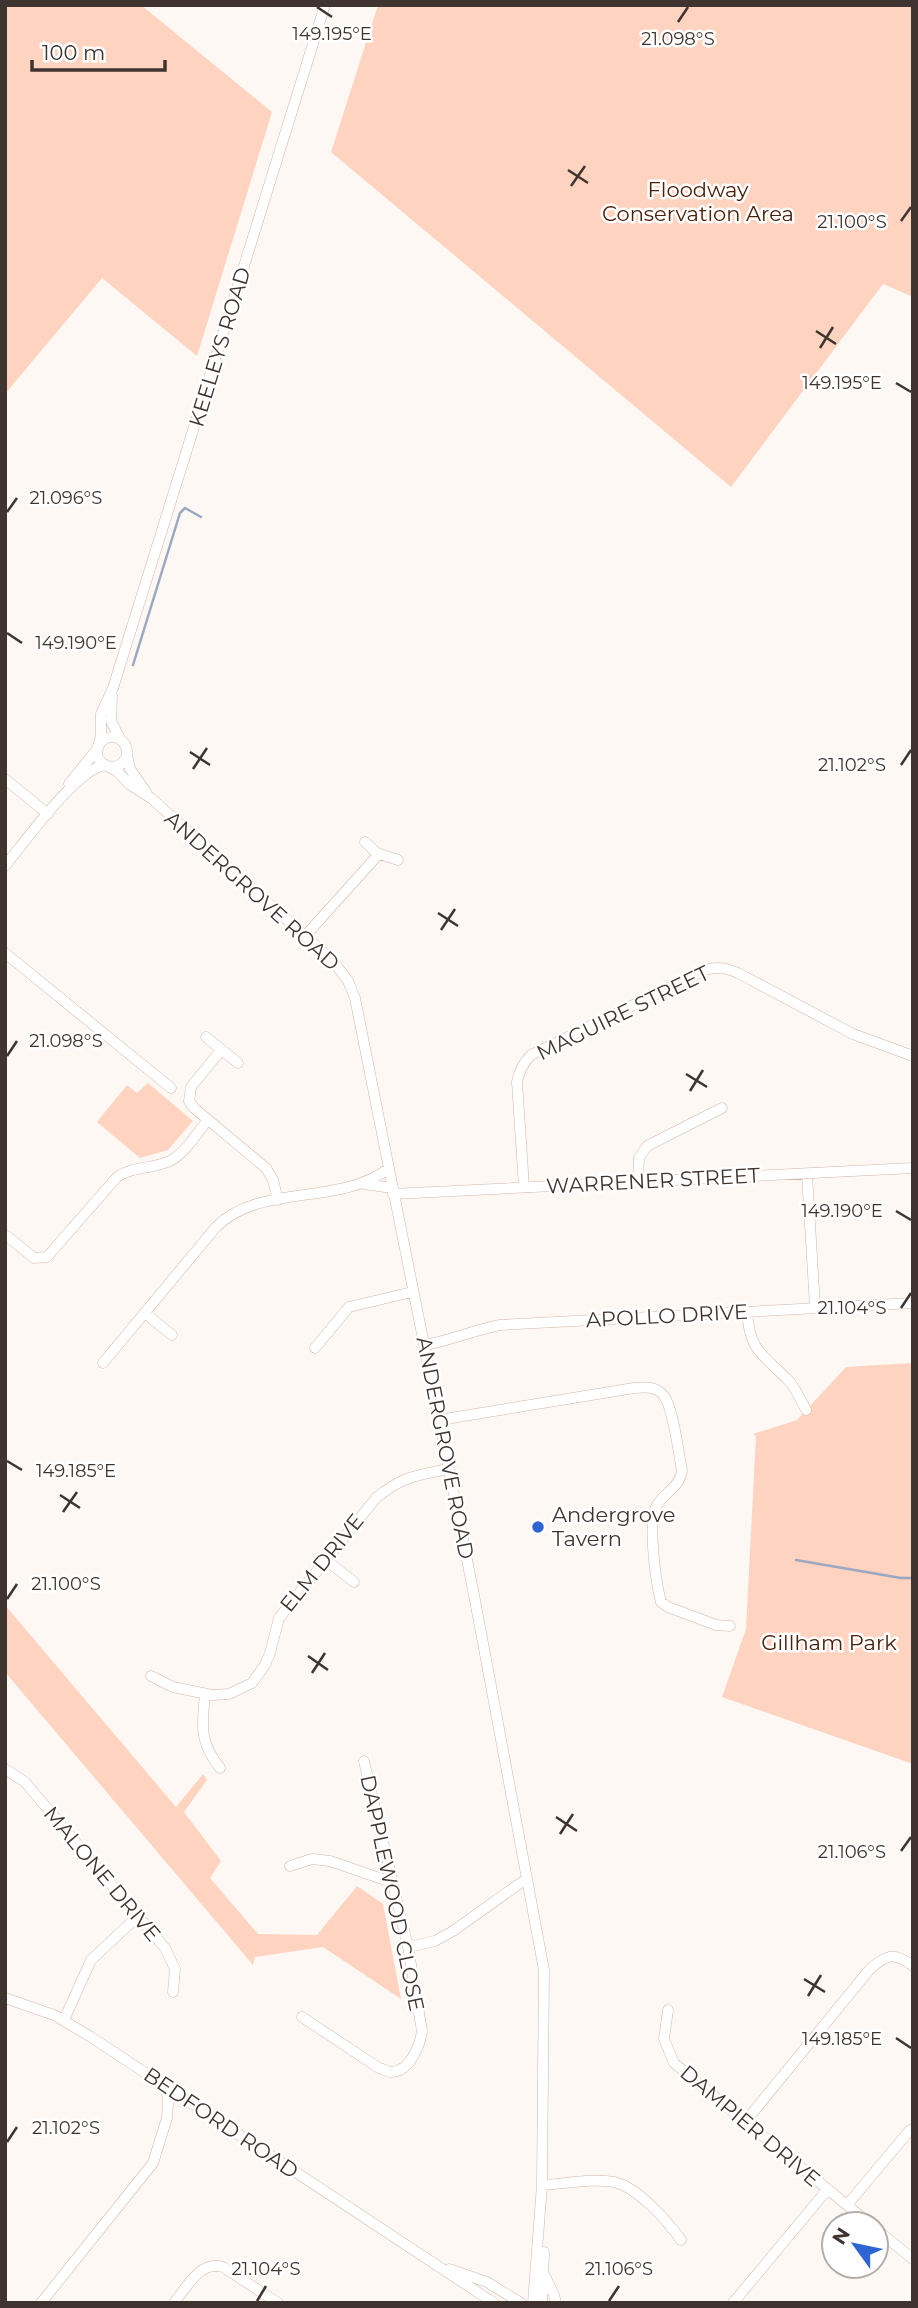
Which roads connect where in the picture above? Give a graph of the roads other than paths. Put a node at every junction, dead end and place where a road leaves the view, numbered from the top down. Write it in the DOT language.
graph roads {
  1 [pos="325,5"];
  2 [pos="113,688"];
  3 [pos="120,739"];
  4 [pos="98,747"];
  5 [pos="127,751"];
  6 [pos="106,765"];
  7 [pos="5,779"];
  8 [pos="62,797"];
  9 [pos="151,798"];
  10 [pos="48,814"];
  11 [pos="365,842"];
  12 [pos="379,854"];
  13 [pos="398,860"];
  14 [pos="5,866"];
  15 [pos="305,936"];
  16 [pos="5,953"];
  17 [pos="206,1037"];
  18 [pos="221,1050"];
  19 [pos="913,1056"];
  20 [pos="238,1063"];
  21 [pos="171,1088"];
  22 [pos="722,1108"];
  23 [pos="208,1120"];
  24 [pos="913,1168"];
  25 [pos="388,1169"];
  26 [pos="807,1174"];
  27 [pos="638,1181"];
  28 [pos="363,1184"];
  29 [pos="524,1187"];
  30 [pos="392,1191"];
  31 [pos="278,1200"];
  32 [pos="6,1236"];
  33 [pos="412,1292"];
  34 [pos="913,1303"];
  35 [pos="815,1307"];
  36 [pos="747,1312"];
  37 [pos="145,1313"];
  38 [pos="172,1335"];
  39 [pos="425,1345"];
  40 [pos="315,1348"];
  41 [pos="103,1363"];
  42 [pos="806,1410"];
  43 [pos="439,1420"];
  44 [pos="448,1469"];
  45 [pos="326,1560"];
  46 [pos="354,1582"];
  47 [pos="730,1626"];
  48 [pos="151,1676"];
  49 [pos="205,1694"];
  50 [pos="364,1761"];
  51 [pos="220,1768"];
  52 [pos="5,1769"];
  53 [pos="290,1866"];
  54 [pos="526,1879"];
  55 [pos="391,1882"];
  56 [pos="137,1917"];
  57 [pos="408,1947"];
  58 [pos="913,1966"];
  59 [pos="173,1992"];
  60 [pos="5,1998"];
  61 [pos="668,2010"];
  62 [pos="302,2017"];
  63 [pos="64,2020"];
  64 [pos="160,2082"];
  65 [pos="192,2104"];
  66 [pos="167,2118"];
  67 [pos="745,2122"];
  68 [pos="910,2130"];
  69 [pos="542,2181"];
  70 [pos="827,2190"];
  71 [pos="846,2205"];
  72 [pos="852,2210"];
  73 [pos="681,2240"];
  74 [pos="890,2240"];
  75 [pos="913,2259"];
  76 [pos="430,2261"];
  77 [pos="544,2268"];
  78 [pos="41,2303"];
  79 [pos="174,2303"];
  80 [pos="278,2303"];
  81 [pos="494,2303"];
  82 [pos="521,2303"];
  83 [pos="533,2303"];
  84 [pos="542,2303"];
  85 [pos="556,2303"];
  86 [pos="733,2303"];
  1 -- 2 [label="street, KEELEYS ROAD"];
  2 -- 3 [label="street, KEELEYS ROAD"];
  2 -- 4 [label="street, KEELEYS ROAD"];
  3 -- 4 [label="street"];
  3 -- 5 [label="street"];
  4 -- 6 [label="street"];
  4 -- 8 [label="street"];
  5 -- 6 [label="street"];
  5 -- 9 [label="street, ANDERGROVE ROAD"];
  6 -- 8 [label="street"];
  6 -- 9 [label="street, ANDERGROVE ROAD"];
  7 -- 10 [label="street"];
  8 -- 10 [label="street"];
  9 -- 15 [label="street, ANDERGROVE ROAD"];
  10 -- 14 [label="street"];
  11 -- 12 [label="street"];
  12 -- 13 [label="street"];
  12 -- 15 [label="street"];
  15 -- 25 [label="street, ANDERGROVE ROAD"];
  16 -- 21 [label="street"];
  17 -- 18 [label="street"];
  18 -- 20 [label="street"];
  18 -- 23 [label="street"];
  19 -- 29 [label="street, MAGUIRE STREET"];
  22 -- 27 [label="street"];
  23 -- 31 [label="street"];
  23 -- 32 [label="street"];
  24 -- 26 [label="street, WARRENER STREET"];
  25 -- 28 [label="street"];
  25 -- 30 [label="street, ANDERGROVE ROAD"];
  26 -- 27 [label="street, WARRENER STREET"];
  26 -- 35 [label="street"];
  27 -- 29 [label="street, WARRENER STREET"];
  28 -- 30 [label="street, WARRENER STREET"];
  28 -- 31 [label="street"];
  29 -- 30 [label="street, WARRENER STREET"];
  30 -- 33 [label="street, ANDERGROVE ROAD"];
  31 -- 37 [label="street"];
  33 -- 39 [label="street, ANDERGROVE ROAD"];
  33 -- 40 [label="street"];
  34 -- 35 [label="street, APOLLO DRIVE"];
  35 -- 36 [label="street, APOLLO DRIVE"];
  36 -- 39 [label="street, APOLLO DRIVE"];
  36 -- 42 [label="street"];
  37 -- 38 [label="street"];
  37 -- 41 [label="street"];
  39 -- 43 [label="street, ANDERGROVE ROAD"];
  43 -- 44 [label="street, ANDERGROVE ROAD"];
  43 -- 47 [label="street"];
  44 -- 45 [label="street, ELM DRIVE"];
  44 -- 54 [label="street, ANDERGROVE ROAD"];
  45 -- 46 [label="street"];
  45 -- 49 [label="street, ELM DRIVE"];
  48 -- 49 [label="street, ELM DRIVE"];
  49 -- 51 [label="street"];
  50 -- 55 [label="street, DAPPLEWOOD CLOSE"];
  52 -- 56 [label="street, MALONE DRIVE"];
  53 -- 55 [label="street"];
  54 -- 57 [label="street"];
  54 -- 69 [label="street, ANDERGROVE ROAD"];
  55 -- 57 [label="street, DAPPLEWOOD CLOSE"];
  56 -- 59 [label="street, MALONE DRIVE"];
  56 -- 63 [label="street"];
  57 -- 62 [label="street, DAPPLEWOOD CLOSE"];
  58 -- 67 [label="street"];
  60 -- 63 [label="street, BEDFORD ROAD"];
  61 -- 67 [label="street, DAMPIER DRIVE"];
  63 -- 64 [label="street, BEDFORD ROAD"];
  64 -- 65 [label="street, BEDFORD ROAD"];
  64 -- 66 [label="street"];
  65 -- 66 [label="street"];
  65 -- 76 [label="street, BEDFORD ROAD"];
  66 -- 78 [label="street"];
  67 -- 70 [label="street, DAMPIER DRIVE"];
  68 -- 71 [label="street"];
  69 -- 73 [label="street"];
  69 -- 77 [label="street, ANDERGROVE ROAD"];
  69 -- 83 [label="street, ANDERGROVE ROAD"];
  70 -- 71 [label="street, DAMPIER DRIVE"];
  70 -- 86 [label="street"];
  71 -- 72 [label="street, DAMPIER DRIVE"];
  74 -- 75 [label="street"];
  76 -- 81 [label="street, BEDFORD ROAD"];
  76 -- 82 [label="street, BEDFORD ROAD"];
  77 -- 84 [label="street, ANDERGROVE ROAD"];
  77 -- 85 [label="street"];
  79 -- 80 [label="street"];
}
